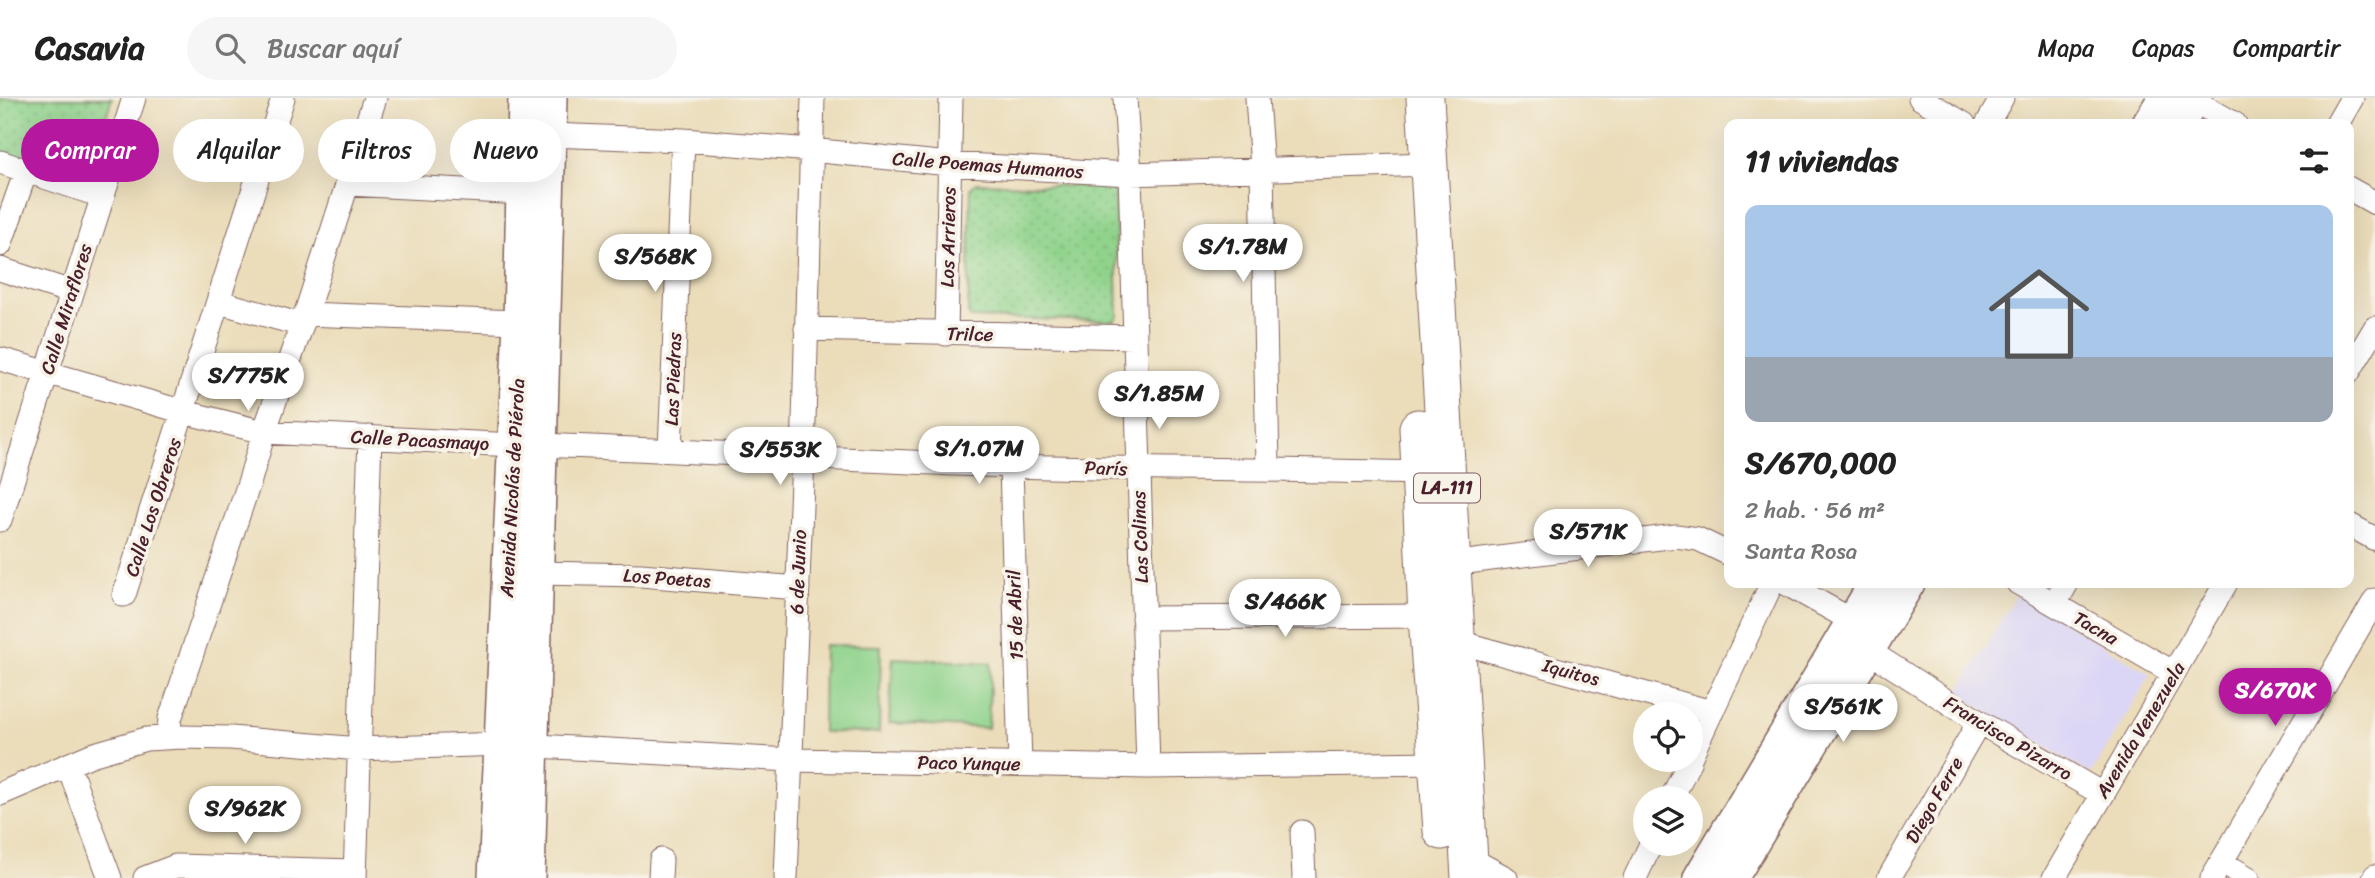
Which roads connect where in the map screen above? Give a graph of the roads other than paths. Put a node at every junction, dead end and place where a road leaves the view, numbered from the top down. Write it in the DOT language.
graph roads {
  1 [pos="134,98"];
  2 [pos="283,98"];
  3 [pos="374,98"];
  4 [pos="525,98"];
  5 [pos="550,98"];
  6 [pos="813,98"];
  7 [pos="951,98"];
  8 [pos="1125,98"];
  9 [pos="1257,98"];
  10 [pos="1401,98"];
  11 [pos="1425,98"];
  12 [pos="1920,98"];
  13 [pos="2002,98"];
  14 [pos="2352,98"];
  15 [pos="2183,105"];
  16 [pos="549,119"];
  17 [pos="1956,119"];
  18 [pos="1990,119"];
  19 [pos="2159,119"];
  20 [pos="2221,119"];
  21 [pos="2340,119"];
  22 [pos="562,135"];
  23 [pos="683,140"];
  24 [pos="811,150"];
  25 [pos="0,162"];
  26 [pos="950,164"];
  27 [pos="1417,165"];
  28 [pos="1262,168"];
  29 [pos="21,169"];
  30 [pos="1130,174"];
  31 [pos="22,182"];
  32 [pos="59,182"];
  33 [pos="546,182"];
  34 [pos="347,184"];
  35 [pos="2354,191"];
  36 [pos="522,193"];
  37 [pos="101,196"];
  38 [pos="2375,203"];
  39 [pos="0,245"];
  40 [pos="0,269"];
  41 [pos="71,292"];
  42 [pos="219,302"];
  43 [pos="303,320"];
  44 [pos="520,322"];
  45 [pos="2375,328"];
  46 [pos="806,330"];
  47 [pos="946,334"];
  48 [pos="1134,337"];
  49 [pos="0,359"];
  50 [pos="2357,365"];
  51 [pos="46,374"];
  52 [pos="184,412"];
  53 [pos="264,432"];
  54 [pos="370,437"];
  55 [pos="527,445"];
  56 [pos="670,450"];
  57 [pos="803,457"];
  58 [pos="1011,466"];
  59 [pos="1268,468"];
  60 [pos="1138,469"];
  61 [pos="1420,473"];
  62 [pos="0,520"];
  63 [pos="2354,527"];
  64 [pos="2375,539"];
  65 [pos="1724,552"];
  66 [pos="1451,564"];
  67 [pos="537,573"];
  68 [pos="797,588"];
  69 [pos="1770,588"];
  70 [pos="1792,588"];
  71 [pos="1874,588"];
  72 [pos="1903,588"];
  73 [pos="2027,588"];
  74 [pos="2064,588"];
  75 [pos="2223,588"];
  76 [pos="124,595"];
  77 [pos="2375,600"];
  78 [pos="2055,604"];
  79 [pos="1143,618"];
  80 [pos="1437,633"];
  81 [pos="1860,636"];
  82 [pos="2174,673"];
  83 [pos="1712,712"];
  84 [pos="1979,722"];
  85 [pos="1703,731"];
  86 [pos="167,738"];
  87 [pos="517,745"];
  88 [pos="359,748"];
  89 [pos="791,760"];
  90 [pos="1437,763"];
  91 [pos="1020,764"];
  92 [pos="68,765"];
  93 [pos="1148,767"];
  94 [pos="0,794"];
  95 [pos="2102,794"];
  96 [pos="1302,832"];
  97 [pos="1645,856"];
  98 [pos="2217,870"];
  99 [pos="1462,871"];
  100 [pos="355,874"];
  101 [pos="110,878"];
  102 [pos="145,878"];
  103 [pos="495,878"];
  104 [pos="528,878"];
  105 [pos="786,878"];
  106 [pos="1304,878"];
  107 [pos="1506,878"];
  108 [pos="1635,878"];
  109 [pos="1700,878"];
  110 [pos="1731,878"];
  111 [pos="1889,878"];
  112 [pos="2054,878"];
  113 [pos="2248,878"];
  1 -- 37 [label="street, Calle Miraflores"];
  2 -- 42 [label="street, Calle Los Obreros"];
  3 -- 34 [label="street"];
  4 -- 36 [label="street, Avenida Nicolás de Piérola"];
  5 -- 16 [label="street, Avenida Nicolás de Piérola"];
  6 -- 24 [label="street, 6 de Junio"];
  7 -- 26 [label="street, Los Arrieros"];
  8 -- 30 [label="street, Las Colinas"];
  9 -- 28 [label="street"];
  10 -- 27 [label="main road, LA-111"];
  11 -- 27 [label="main road, LA-111"];
  12 -- 17 [label="street"];
  13 -- 18 [label="street"];
  14 -- 21 [label="street"];
  15 -- 19 [label="street"];
  15 -- 20 [label="street"];
  22 -- 23 [label="street, Calle Poemas Humanos"];
  23 -- 24 [label="street, Calle Poemas Humanos"];
  23 -- 56 [label="street, Las Piedras"];
  24 -- 26 [label="street, Calle Poemas Humanos"];
  24 -- 46 [label="street, 6 de Junio"];
  25 -- 29 [label="street"];
  26 -- 30 [label="street, Calle Poemas Humanos"];
  26 -- 47 [label="street, Los Arrieros"];
  27 -- 28 [label="street, Calle Poemas Humanos"];
  27 -- 61 [label="main road, LA-111"];
  27 -- 66 [label="main road, LA-111"];
  28 -- 30 [label="street, Calle Poemas Humanos"];
  28 -- 59 [label="street"];
  30 -- 48 [label="street, Las Colinas"];
  31 -- 39 [label="street"];
  32 -- 37 [label="street"];
  33 -- 55 [label="street, Avenida Nicolás de Piérola"];
  34 -- 36 [label="street"];
  34 -- 43 [label="street"];
  35 -- 38 [label="street"];
  36 -- 44 [label="street, Avenida Nicolás de Piérola"];
  37 -- 41 [label="street, Calle Miraflores"];
  40 -- 41 [label="street"];
  41 -- 51 [label="street, Calle Miraflores"];
  42 -- 43 [label="street"];
  42 -- 52 [label="street, Calle Los Obreros"];
  43 -- 44 [label="street"];
  43 -- 53 [label="street"];
  44 -- 55 [label="street, Avenida Nicolás de Piérola"];
  45 -- 50 [label="street"];
  46 -- 47 [label="street, Trilce"];
  46 -- 57 [label="street, 6 de Junio"];
  47 -- 48 [label="street, Trilce"];
  48 -- 60 [label="street, Las Colinas"];
  49 -- 51 [label="street, Calle Pacasmayo"];
  51 -- 52 [label="street, Calle Pacasmayo"];
  51 -- 62 [label="street, Calle Miraflores"];
  52 -- 53 [label="street, Calle Pacasmayo"];
  52 -- 76 [label="street, Calle Los Obreros"];
  53 -- 54 [label="street, Calle Pacasmayo"];
  53 -- 86 [label="street"];
  54 -- 55 [label="street, Calle Pacasmayo"];
  54 -- 88 [label="street"];
  55 -- 56 [label="street, París"];
  55 -- 67 [label="street, Avenida Nicolás de Piérola"];
  55 -- 87 [label="street, Avenida Nicolás de Piérola"];
  56 -- 57 [label="street, París"];
  57 -- 58 [label="street, París"];
  57 -- 68 [label="street, 6 de Junio"];
  58 -- 60 [label="street, París"];
  58 -- 91 [label="street, 15 de Abril"];
  59 -- 60 [label="street, París"];
  59 -- 61 [label="street, París"];
  60 -- 79 [label="street, Las Colinas"];
  61 -- 80 [label="main road, LA-111"];
  63 -- 64 [label="street"];
  65 -- 66 [label="street"];
  66 -- 80 [label="main road, LA-111"];
  67 -- 68 [label="street, Los Poetas"];
  67 -- 87 [label="street, Avenida Nicolás de Piérola"];
  68 -- 89 [label="street, 6 de Junio"];
  69 -- 83 [label="street"];
  70 -- 81 [label="street, Francisco Pizarro"];
  71 -- 81 [label="street"];
  72 -- 81 [label="street"];
  73 -- 78 [label="street, Tacna"];
  74 -- 78 [label="street"];
  75 -- 82 [label="street, Avenida Venezuela"];
  77 -- 98 [label="street"];
  78 -- 82 [label="street, Tacna"];
  79 -- 80 [label="street"];
  79 -- 93 [label="street, Las Colinas"];
  80 -- 83 [label="street, Iquitos"];
  80 -- 90 [label="main road, LA-111"];
  80 -- 99 [label="main road, LA-111"];
  81 -- 84 [label="street, Francisco Pizarro"];
  81 -- 109 [label="street"];
  81 -- 110 [label="street"];
  82 -- 95 [label="street, Avenida Venezuela"];
  83 -- 85 [label="street"];
  84 -- 95 [label="street, Francisco Pizarro"];
  84 -- 111 [label="street, Diego Ferre"];
  86 -- 88 [label="street, Paco Yunque"];
  86 -- 92 [label="street, Paco Yunque"];
  87 -- 88 [label="street, Paco Yunque"];
  87 -- 89 [label="street, Paco Yunque"];
  87 -- 103 [label="street, Avenida Nicolás de Piérola"];
  87 -- 104 [label="street, Avenida Nicolás de Piérola"];
  88 -- 100 [label="street"];
  89 -- 91 [label="street, Paco Yunque"];
  89 -- 105 [label="street, 6 de Junio"];
  90 -- 93 [label="street, Paco Yunque"];
  90 -- 99 [label="main road, LA-111"];
  91 -- 93 [label="street, Paco Yunque"];
  92 -- 94 [label="street, Paco Yunque"];
  92 -- 101 [label="street"];
  95 -- 112 [label="street, Avenida Venezuela"];
  96 -- 106 [label="street"];
  97 -- 108 [label="street"];
  98 -- 113 [label="street"];
  99 -- 107 [label="street"];
  100 -- 102 [label="street"];
}
